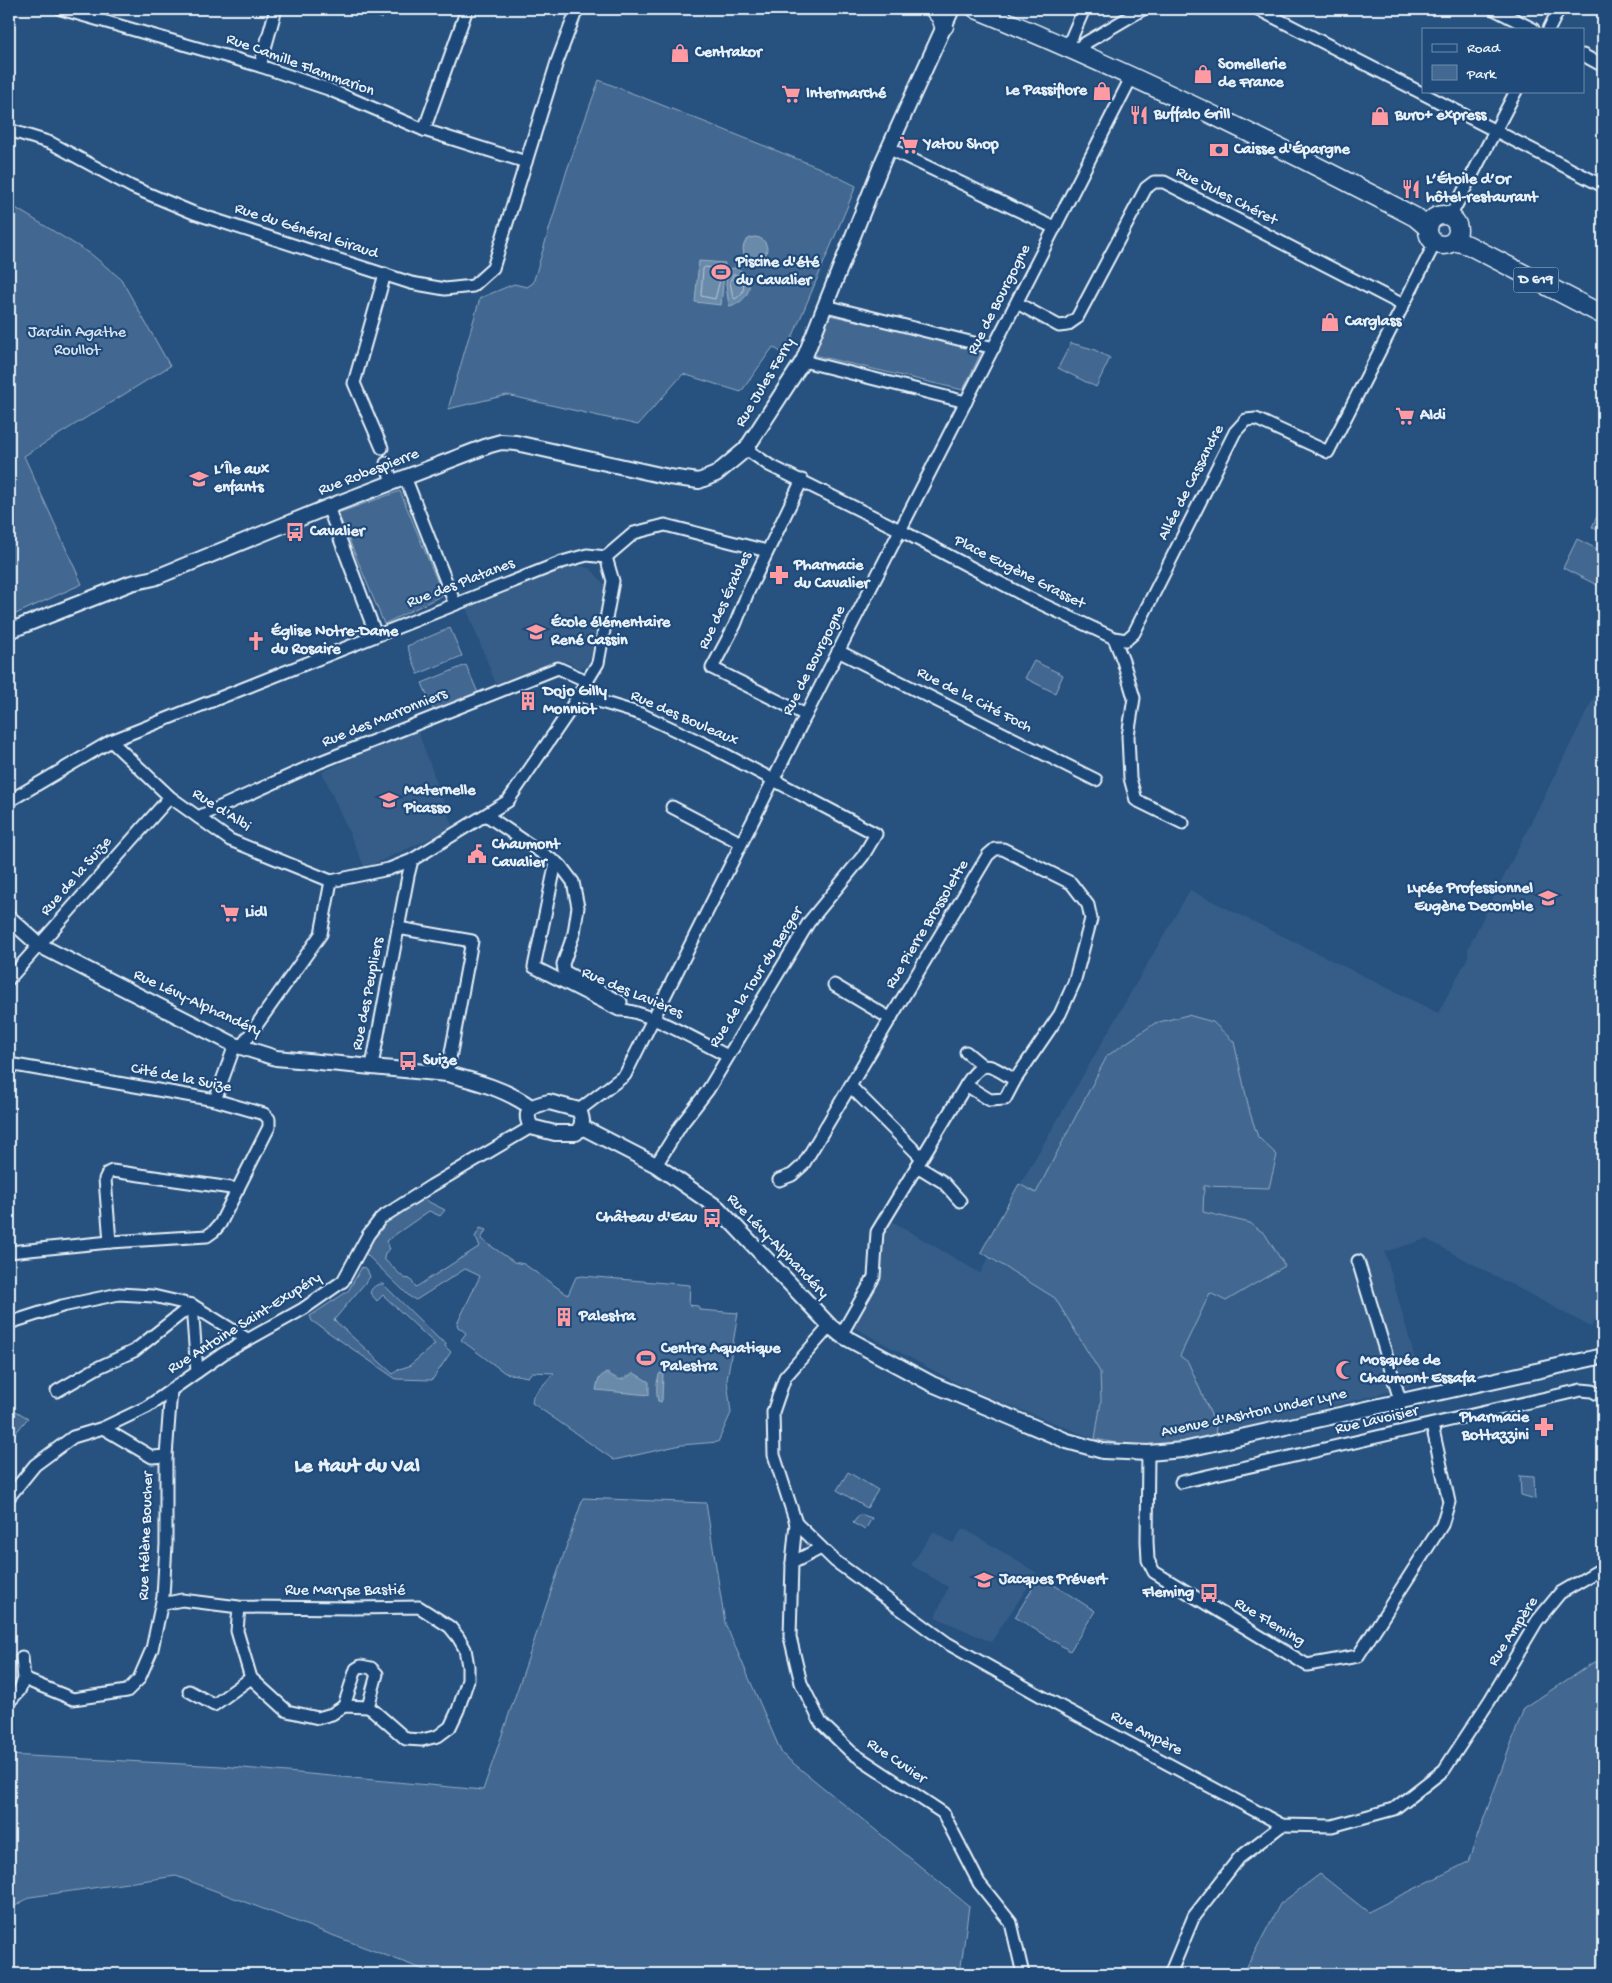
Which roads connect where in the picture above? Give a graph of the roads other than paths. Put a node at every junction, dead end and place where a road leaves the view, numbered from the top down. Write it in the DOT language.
graph roads {
  1 [pos="61,9"];
  2 [pos="276,9"];
  3 [pos="467,9"];
  4 [pos="577,9"];
  5 [pos="934,9"];
  6 [pos="952,9"];
  7 [pos="976,9"];
  8 [pos="1084,9"];
  9 [pos="1143,9"];
  10 [pos="1258,9"];
  11 [pos="1494,9"];
  12 [pos="1559,9"];
  13 [pos="944,26"];
  14 [pos="1531,28"];
  15 [pos="1550,28"];
  16 [pos="1073,50"];
  17 [pos="1584,56"];
  18 [pos="260,66"];
  19 [pos="1603,66"];
  20 [pos="1131,78"];
  21 [pos="1516,92"];
  22 [pos="9,130"];
  23 [pos="424,130"];
  24 [pos="1496,131"];
  25 [pos="888,148"];
  26 [pos="526,162"];
  27 [pos="1603,186"];
  28 [pos="1452,214"];
  29 [pos="1055,228"];
  30 [pos="1428,231"];
  31 [pos="1460,240"];
  32 [pos="385,274"];
  33 [pos="1016,303"];
  34 [pos="1403,305"];
  35 [pos="826,306"];
  36 [pos="1603,315"];
  37 [pos="994,348"];
  38 [pos="803,360"];
  39 [pos="966,402"];
  40 [pos="382,448"];
  41 [pos="746,449"];
  42 [pos="386,463"];
  43 [pos="399,480"];
  44 [pos="802,480"];
  45 [pos="328,507"];
  46 [pos="900,530"];
  47 [pos="767,551"];
  48 [pos="606,557"];
  49 [pos="455,604"];
  50 [pos="9,631"];
  51 [pos="376,635"];
  52 [pos="1114,638"];
  53 [pos="1126,640"];
  54 [pos="838,651"];
  55 [pos="587,681"];
  56 [pos="578,695"];
  57 [pos="806,715"];
  58 [pos="111,741"];
  59 [pos="773,780"];
  60 [pos="1096,780"];
  61 [pos="170,797"];
  62 [pos="9,801"];
  63 [pos="672,807"];
  64 [pos="486,815"];
  65 [pos="198,817"];
  66 [pos="1183,823"];
  67 [pos="741,843"];
  68 [pos="412,860"];
  69 [pos="556,862"];
  70 [pos="331,881"];
  71 [pos="9,918"];
  72 [pos="398,928"];
  73 [pos="38,945"];
  74 [pos="9,979"];
  75 [pos="834,985"];
  76 [pos="626,1009"];
  77 [pos="891,1018"];
  78 [pos="653,1019"];
  79 [pos="238,1046"];
  80 [pos="966,1052"];
  81 [pos="728,1056"];
  82 [pos="9,1064"];
  83 [pos="372,1066"];
  84 [pos="983,1066"];
  85 [pos="447,1074"];
  86 [pos="1015,1080"];
  87 [pos="966,1085"];
  88 [pos="850,1086"];
  89 [pos="215,1100"];
  90 [pos="532,1108"];
  91 [pos="579,1110"];
  92 [pos="532,1127"];
  93 [pos="582,1128"];
  94 [pos="919,1162"];
  95 [pos="656,1165"];
  96 [pos="779,1180"];
  97 [pos="238,1189"];
  98 [pos="960,1201"];
  99 [pos="110,1242"];
  100 [pos="9,1252"];
  101 [pos="1358,1261"];
  102 [pos="192,1304"];
  103 [pos="9,1323"];
  104 [pos="835,1330"];
  105 [pos="247,1339"];
  106 [pos="1603,1356"];
  107 [pos="197,1372"];
  108 [pos="170,1390"];
  109 [pos="57,1391"];
  110 [pos="1603,1397"];
  111 [pos="1400,1400"];
  112 [pos="1432,1425"];
  113 [pos="103,1428"];
  114 [pos="1148,1453"];
  115 [pos="166,1456"];
  116 [pos="1181,1482"];
  117 [pos="9,1497"];
  118 [pos="796,1523"];
  119 [pos="821,1548"];
  120 [pos="792,1563"];
  121 [pos="1603,1568"];
  122 [pos="162,1604"];
  123 [pos="239,1607"];
  124 [pos="22,1657"];
  125 [pos="251,1678"];
  126 [pos="24,1680"];
  127 [pos="189,1691"];
  128 [pos="9,1702"];
  129 [pos="344,1706"];
  130 [pos="368,1707"];
  131 [pos="1282,1825"];
  132 [pos="1023,1974"];
  133 [pos="1170,1974"];
  1 -- 18 [label="street, Rue Camille Flammarion"];
  2 -- 18 [label="street"];
  3 -- 23 [label="street"];
  4 -- 26 [label="street, Rue du Général Giraud"];
  5 -- 13 [label="main road"];
  6 -- 13 [label="street, Rue Jules Ferry"];
  7 -- 16 [label="main road"];
  8 -- 16 [label="street"];
  9 -- 16 [label="street"];
  10 -- 24 [label="street"];
  11 -- 14 [label="street"];
  12 -- 15 [label="street"];
  13 -- 25 [label="street, Rue Jules Ferry"];
  16 -- 20 [label="main road"];
  17 -- 19 [label="street"];
  18 -- 23 [label="street, Rue Camille Flammarion"];
  20 -- 29 [label="street, Rue de Bourgogne"];
  20 -- 30 [label="main road"];
  21 -- 24 [label="street"];
  22 -- 32 [label="street, Rue du Général Giraud"];
  23 -- 26 [label="street, Rue Camille Flammarion"];
  24 -- 27 [label="street"];
  24 -- 28 [label="street"];
  25 -- 29 [label="street"];
  25 -- 35 [label="street, Rue Jules Ferry"];
  26 -- 32 [label="street, Rue du Général Giraud"];
  28 -- 30 [label="main road"];
  28 -- 31 [label="main road"];
  29 -- 33 [label="street, Rue de Bourgogne"];
  30 -- 31 [label="main road"];
  30 -- 34 [label="street"];
  31 -- 36 [label="main road, D 619"];
  32 -- 40 [label="street"];
  33 -- 34 [label="street, Rue Jules Chéret"];
  33 -- 37 [label="street, Rue de Bourgogne"];
  34 -- 53 [label="street, Allée de Cassandre"];
  35 -- 37 [label="street"];
  35 -- 38 [label="street, Rue Jules Ferry"];
  37 -- 39 [label="street, Rue de Bourgogne"];
  38 -- 39 [label="street"];
  38 -- 41 [label="street, Rue Jules Ferry"];
  39 -- 46 [label="street, Rue de Bourgogne"];
  41 -- 43 [label="street, Rue Robespierre"];
  41 -- 44 [label="street, Rue Jules Ferry"];
  42 -- 43 [label="street"];
  43 -- 45 [label="street, Rue Robespierre"];
  43 -- 49 [label="street"];
  44 -- 46 [label="street, Rue Jules Ferry"];
  44 -- 47 [label="street, Rue des Érables"];
  45 -- 50 [label="street, Rue Robespierre"];
  45 -- 51 [label="street"];
  46 -- 52 [label="street, Place Eugène Grasset"];
  46 -- 54 [label="street, Rue de Bourgogne"];
  47 -- 48 [label="street"];
  47 -- 57 [label="street, Rue des Érables"];
  48 -- 49 [label="street, Rue des Platanes"];
  48 -- 55 [label="street"];
  49 -- 51 [label="street, Rue des Platanes"];
  51 -- 58 [label="street, Rue des Platanes"];
  52 -- 53 [label="street, Place Eugène Grasset"];
  52 -- 66 [label="street"];
  54 -- 57 [label="street, Rue de Bourgogne"];
  54 -- 60 [label="street, Rue de la Cité Foch"];
  55 -- 56 [label="street"];
  55 -- 65 [label="street, Rue des Marronniers"];
  56 -- 59 [label="street, Rue des Bouleaux"];
  56 -- 64 [label="street"];
  57 -- 59 [label="street, Rue de Bourgogne"];
  58 -- 61 [label="street, Rue d'Albi"];
  58 -- 62 [label="street, Rue des Platanes"];
  59 -- 67 [label="street, Rue de Bourgogne"];
  59 -- 81 [label="street, Rue de la Tour du Berger"];
  61 -- 65 [label="street, Rue d'Albi"];
  61 -- 73 [label="street, Rue de la Suize"];
  63 -- 67 [label="street"];
  64 -- 68 [label="street"];
  64 -- 69 [label="street"];
  65 -- 70 [label="street, Rue d'Albi"];
  67 -- 78 [label="street, Rue de Bourgogne"];
  68 -- 70 [label="street"];
  68 -- 72 [label="street, Rue des Peupliers"];
  69 -- 76 [label="street"];
  69 -- 76 [label="street, Rue des Lavières"];
  70 -- 79 [label="street"];
  71 -- 73 [label="street, Rue Lévy-Alphandéry"];
  72 -- 83 [label="street, Rue des Peupliers"];
  72 -- 85 [label="street, Rue des Peupliers"];
  73 -- 74 [label="street, Rue de la Suize"];
  73 -- 79 [label="street, Rue Lévy-Alphandéry"];
  75 -- 77 [label="street"];
  76 -- 78 [label="street, Rue des Lavières"];
  77 -- 86 [label="street, Rue Pierre Brossolette"];
  77 -- 88 [label="street, Rue Pierre Brossolette"];
  78 -- 81 [label="street, Rue des Lavières"];
  78 -- 91 [label="street, Rue de Bourgogne"];
  79 -- 83 [label="street, Rue Lévy-Alphandéry"];
  79 -- 89 [label="street"];
  80 -- 84 [label="street"];
  81 -- 95 [label="street, Rue de la Tour du Berger"];
  82 -- 89 [label="street, Cité de la Suize"];
  83 -- 85 [label="street, Rue Lévy-Alphandéry"];
  84 -- 86 [label="street"];
  84 -- 87 [label="street, Rue Ampère"];
  85 -- 90 [label="street, Rue Lévy-Alphandéry"];
  86 -- 87 [label="street"];
  87 -- 94 [label="street, Rue Ampère"];
  88 -- 94 [label="street"];
  88 -- 96 [label="street, Rue Pierre Brossolette"];
  89 -- 97 [label="street, Cité de la Suize"];
  90 -- 91 [label="street"];
  90 -- 92 [label="street"];
  91 -- 93 [label="street"];
  92 -- 93 [label="street"];
  92 -- 105 [label="street, Rue Antoine Saint-Exupéry"];
  93 -- 95 [label="street, Rue Lévy-Alphandéry"];
  94 -- 98 [label="street"];
  94 -- 104 [label="street, Rue Ampère"];
  95 -- 104 [label="street, Rue Lévy-Alphandéry"];
  97 -- 99 [label="street, Cité de la Suize"];
  97 -- 99 [label="street"];
  99 -- 100 [label="street, Cité de la Suize"];
  101 -- 111 [label="street"];
  102 -- 103 [label="street"];
  102 -- 105 [label="street"];
  102 -- 107 [label="street"];
  102 -- 109 [label="street"];
  104 -- 114 [label="street, Avenue d'Ashton Under Lyne"];
  104 -- 118 [label="street, Rue Ampère"];
  105 -- 107 [label="street, Rue Antoine Saint-Exupéry"];
  106 -- 111 [label="street, Avenue d'Ashton Under Lyne"];
  107 -- 108 [label="street, Rue Antoine Saint-Exupéry"];
  108 -- 113 [label="street, Rue Antoine Saint-Exupéry"];
  108 -- 115 [label="street"];
  110 -- 112 [label="street, Rue Lavoisier"];
  111 -- 114 [label="street, Avenue d'Ashton Under Lyne"];
  112 -- 114 [label="street, Rue Fleming"];
  112 -- 116 [label="street, Rue Lavoisier"];
  113 -- 115 [label="street, Rue Hélène Boucher"];
  113 -- 117 [label="street"];
  115 -- 122 [label="street, Rue Hélène Boucher"];
  118 -- 119 [label="street, Rue Ampère"];
  118 -- 120 [label="street, Rue Cuvier"];
  119 -- 120 [label="street"];
  119 -- 131 [label="street, Rue Ampère"];
  120 -- 132 [label="street, Rue Cuvier"];
  121 -- 131 [label="street, Rue Ampère"];
  122 -- 123 [label="street, Rue Maryse Bastié"];
  122 -- 126 [label="street, Rue Hélène Boucher"];
  123 -- 125 [label="street"];
  123 -- 130 [label="street, Rue Maryse Bastié"];
  124 -- 126 [label="street"];
  125 -- 127 [label="street"];
  125 -- 129 [label="street"];
  126 -- 128 [label="street"];
  129 -- 130 [label="street"];
  129 -- 130 [label="street"];
  131 -- 133 [label="street"];
}
